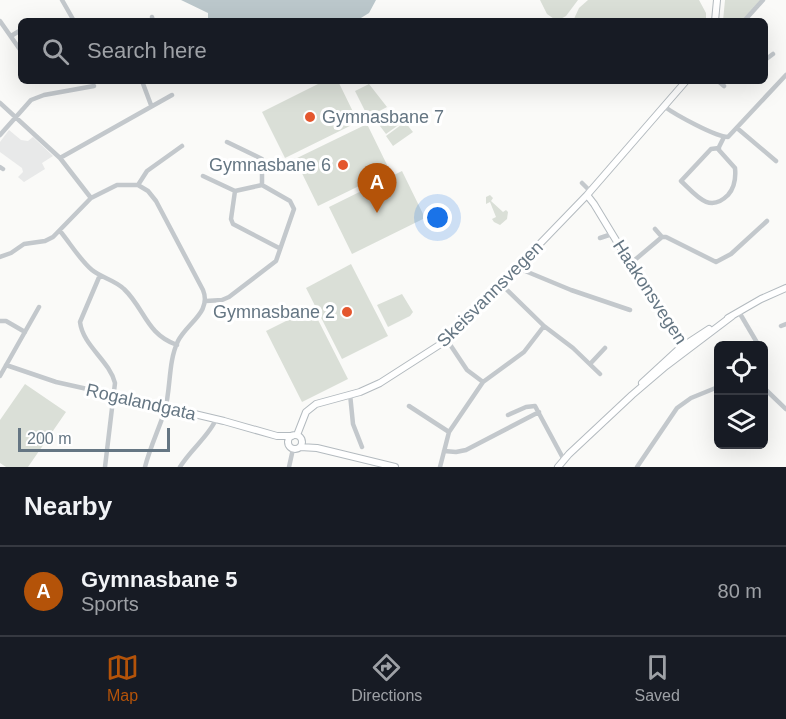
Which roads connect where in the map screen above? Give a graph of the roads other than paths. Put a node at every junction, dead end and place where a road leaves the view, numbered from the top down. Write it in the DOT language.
graph roads {
  1 [pos="62,0"];
  2 [pos="717,0"];
  3 [pos="763,0"];
  4 [pos="72,18"];
  5 [pos="716,18"];
  6 [pos="747,18"];
  7 [pos="0,21"];
  8 [pos="18,32"];
  9 [pos="11,36"];
  10 [pos="18,46"];
  11 [pos="773,54"];
  12 [pos="768,58"];
  13 [pos="786,75"];
  14 [pos="143,84"];
  15 [pos="684,84"];
  16 [pos="722,84"];
  17 [pos="94,86"];
  18 [pos="724,86"];
  19 [pos="172,95"];
  20 [pos="0,103"];
  21 [pos="151,105"];
  22 [pos="665,107"];
  23 [pos="15,116"];
  24 [pos="737,128"];
  25 [pos="0,134"];
  26 [pos="724,137"];
  27 [pos="227,142"];
  28 [pos="182,146"];
  29 [pos="719,148"];
  30 [pos="60,158"];
  31 [pos="776,160"];
  32 [pos="203,176"];
  33 [pos="582,183"];
  34 [pos="138,184"];
  35 [pos="262,185"];
  36 [pos="235,191"];
  37 [pos="588,193"];
  38 [pos="91,198"];
  39 [pos="767,221"];
  40 [pos="655,229"];
  41 [pos="60,231"];
  42 [pos="612,234"];
  43 [pos="662,237"];
  44 [pos="600,238"];
  45 [pos="279,248"];
  46 [pos="0,257"];
  47 [pos="630,264"];
  48 [pos="518,268"];
  49 [pos="100,275"];
  50 [pos="501,284"];
  51 [pos="786,288"];
  52 [pos="206,302"];
  53 [pos="39,307"];
  54 [pos="630,310"];
  55 [pos="739,312"];
  56 [pos="0,321"];
  57 [pos="543,326"];
  58 [pos="25,332"];
  59 [pos="447,340"];
  60 [pos="757,341"];
  61 [pos="177,345"];
  62 [pos="605,348"];
  63 [pos="684,348"];
  64 [pos="590,364"];
  65 [pos="6,365"];
  66 [pos="600,374"];
  67 [pos="0,376"];
  68 [pos="483,382"];
  69 [pos="714,389"];
  70 [pos="768,392"];
  71 [pos="350,394"];
  72 [pos="114,395"];
  73 [pos="409,406"];
  74 [pos="165,408"];
  75 [pos="786,409"];
  76 [pos="539,412"];
  77 [pos="508,415"];
  78 [pos="216,419"];
  79 [pos="449,432"];
  80 [pos="277,436"];
  81 [pos="294,436"];
  82 [pos="296,445"];
  83 [pos="362,447"];
  84 [pos="444,451"];
  85 [pos="564,460"];
  86 [pos="375,465"];
  87 [pos="105,467"];
  88 [pos="145,467"];
  89 [pos="180,467"];
  90 [pos="289,467"];
  91 [pos="395,467"];
  92 [pos="440,467"];
  93 [pos="558,467"];
  94 [pos="637,467"];
  1 -- 4 [label="street"];
  2 -- 5 [label="street"];
  3 -- 6 [label="street"];
  7 -- 9 [label="street"];
  8 -- 9 [label="street"];
  9 -- 10 [label="street"];
  11 -- 12 [label="street"];
  13 -- 24 [label="street"];
  14 -- 21 [label="street"];
  15 -- 22 [label="street"];
  16 -- 18 [label="street"];
  17 -- 23 [label="street"];
  19 -- 21 [label="street"];
  20 -- 23 [label="street"];
  21 -- 30 [label="street"];
  22 -- 26 [label="street"];
  22 -- 37 [label="street"];
  23 -- 25 [label="street"];
  23 -- 30 [label="street"];
  24 -- 26 [label="street"];
  24 -- 31 [label="street"];
  26 -- 29 [label="street"];
  27 -- 35 [label="street"];
  28 -- 34 [label="street"];
  29 -- 29 [label="street"];
  30 -- 38 [label="street"];
  32 -- 36 [label="street"];
  33 -- 37 [label="street"];
  34 -- 38 [label="street"];
  34 -- 52 [label="street"];
  35 -- 36 [label="street"];
  35 -- 45 [label="street"];
  36 -- 45 [label="street"];
  37 -- 42 [label="street, Haakonsvegen"];
  37 -- 48 [label="street, Skeisvannsvegen"];
  38 -- 41 [label="street"];
  39 -- 43 [label="street"];
  40 -- 43 [label="street"];
  41 -- 46 [label="street"];
  41 -- 49 [label="street"];
  42 -- 44 [label="street, Haakonsvegen"];
  42 -- 47 [label="street, Haakonsvegen"];
  43 -- 47 [label="street"];
  45 -- 52 [label="street"];
  47 -- 63 [label="street, Haakonsvegen"];
  48 -- 50 [label="street, Skeisvannsvegen"];
  48 -- 54 [label="street"];
  49 -- 61 [label="street"];
  49 -- 72 [label="street"];
  50 -- 57 [label="street"];
  50 -- 59 [label="street, Skeisvannsvegen"];
  51 -- 55 [label="street"];
  52 -- 61 [label="street"];
  53 -- 58 [label="street"];
  55 -- 60 [label="street"];
  55 -- 63 [label="street"];
  56 -- 58 [label="street"];
  57 -- 64 [label="street"];
  57 -- 68 [label="street"];
  58 -- 65 [label="street"];
  59 -- 68 [label="street"];
  59 -- 71 [label="street, Skeisvannsvegen"];
  61 -- 74 [label="street"];
  62 -- 64 [label="street"];
  63 -- 85 [label="street"];
  64 -- 66 [label="street"];
  65 -- 67 [label="street"];
  65 -- 72 [label="street, Rogalandgata"];
  68 -- 79 [label="street"];
  69 -- 94 [label="street"];
  70 -- 75 [label="street"];
  71 -- 81 [label="street, Skeisvannsvegen"];
  71 -- 83 [label="street"];
  72 -- 74 [label="street, Rogalandgata"];
  72 -- 87 [label="street"];
  73 -- 79 [label="street"];
  74 -- 78 [label="street, Rogalandgata"];
  74 -- 88 [label="street"];
  76 -- 77 [label="street"];
  76 -- 84 [label="street"];
  76 -- 85 [label="street"];
  78 -- 80 [label="street, Rogalandgata"];
  78 -- 89 [label="street"];
  79 -- 84 [label="street"];
  80 -- 81 [label="street, Rogalandgata"];
  80 -- 82 [label="street, Rogalandgata"];
  81 -- 82 [label="street"];
  81 -- 82 [label="street, Skeisvannsvegen"];
  82 -- 86 [label="street"];
  82 -- 90 [label="street"];
  84 -- 92 [label="street"];
  85 -- 93 [label="street"];
  86 -- 91 [label="street"];
}
